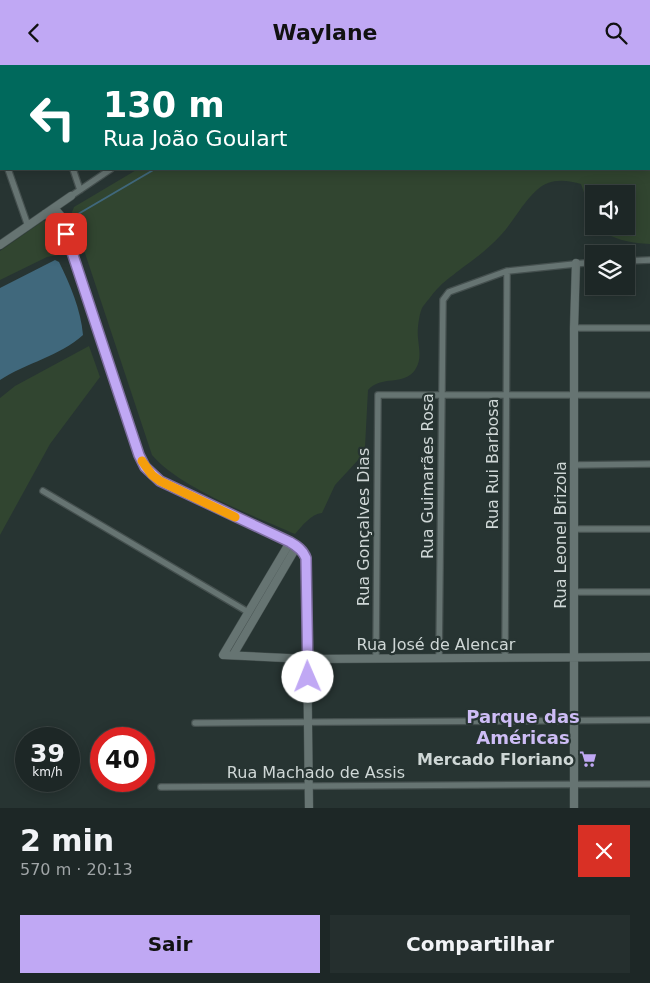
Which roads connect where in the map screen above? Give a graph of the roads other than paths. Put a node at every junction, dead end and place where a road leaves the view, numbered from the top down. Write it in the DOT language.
graph roads {
  1 [pos="8,170"];
  2 [pos="73,170"];
  3 [pos="110,170"];
  4 [pos="80,190"];
  5 [pos="71,197"];
  6 [pos="54,208"];
  7 [pos="45,214"];
  8 [pos="61,217"];
  9 [pos="28,226"];
  10 [pos="66,234"];
  11 [pos="0,245"];
  12 [pos="650,260"];
  13 [pos="635,261"];
  14 [pos="585,262"];
  15 [pos="576,263"];
  16 [pos="507,271"];
  17 [pos="574,328"];
  18 [pos="650,328"];
  19 [pos="441,395"];
  20 [pos="506,395"];
  21 [pos="574,395"];
  22 [pos="650,395"];
  23 [pos="650,464"];
  24 [pos="574,465"];
  25 [pos="44,491"];
  26 [pos="574,529"];
  27 [pos="650,529"];
  28 [pos="293,544"];
  29 [pos="574,592"];
  30 [pos="650,592"];
  31 [pos="248,612"];
  32 [pos="233,655"];
  33 [pos="574,657"];
  34 [pos="650,657"];
  35 [pos="376,658"];
  36 [pos="439,658"];
  37 [pos="505,658"];
  38 [pos="308,659"];
  39 [pos="650,720"];
  40 [pos="574,721"];
  41 [pos="195,723"];
  42 [pos="308,723"];
  43 [pos="650,784"];
  44 [pos="574,785"];
  45 [pos="161,787"];
  46 [pos="309,787"];
  47 [pos="309,808"];
  48 [pos="574,808"];
  1 -- 9 [label="street"];
  2 -- 4 [label="street"];
  3 -- 4 [label="street"];
  4 -- 5 [label="street"];
  5 -- 6 [label="street"];
  5 -- 8 [label="street"];
  6 -- 7 [label="street"];
  6 -- 8 [label="street"];
  7 -- 9 [label="street"];
  7 -- 10 [label="street"];
  8 -- 10 [label="street"];
  9 -- 11 [label="street"];
  10 -- 28 [label="street"];
  12 -- 13 [label="street"];
  14 -- 15 [label="street"];
  15 -- 16 [label="street"];
  15 -- 17 [label="street, Rua Leonel Brizola"];
  16 -- 19 [label="street, Rua Guimarães Rosa"];
  16 -- 20 [label="street, Rua Rui Barbosa"];
  17 -- 18 [label="street"];
  17 -- 21 [label="street, Rua Leonel Brizola"];
  19 -- 20 [label="street"];
  19 -- 35 [label="street, Rua Gonçalves Dias"];
  19 -- 36 [label="street, Rua Guimarães Rosa"];
  20 -- 21 [label="street"];
  20 -- 37 [label="street, Rua Rui Barbosa"];
  21 -- 22 [label="street"];
  21 -- 24 [label="street, Rua Leonel Brizola"];
  23 -- 24 [label="street"];
  24 -- 26 [label="street, Rua Leonel Brizola"];
  25 -- 31 [label="street"];
  26 -- 27 [label="street"];
  26 -- 29 [label="street, Rua Leonel Brizola"];
  28 -- 31 [label="street"];
  28 -- 32 [label="street"];
  28 -- 38 [label="street"];
  29 -- 30 [label="street"];
  29 -- 33 [label="street, Rua Leonel Brizola"];
  31 -- 32 [label="street, Rua José de Alencar"];
  32 -- 38 [label="street, Rua José de Alencar"];
  33 -- 34 [label="street, Rua José de Alencar"];
  33 -- 37 [label="street, Rua José de Alencar"];
  33 -- 40 [label="street, Rua Leonel Brizola"];
  35 -- 36 [label="street, Rua José de Alencar"];
  35 -- 38 [label="street, Rua José de Alencar"];
  36 -- 37 [label="street, Rua José de Alencar"];
  38 -- 42 [label="street"];
  39 -- 40 [label="street"];
  40 -- 42 [label="street"];
  40 -- 44 [label="street, Rua Leonel Brizola"];
  41 -- 42 [label="street"];
  42 -- 46 [label="street"];
  43 -- 44 [label="street, Rua Machado de Assis"];
  44 -- 46 [label="street, Rua Machado de Assis"];
  44 -- 48 [label="street, Rua Leonel Brizola"];
  45 -- 46 [label="street, Rua Machado de Assis"];
  46 -- 47 [label="street"];
}
